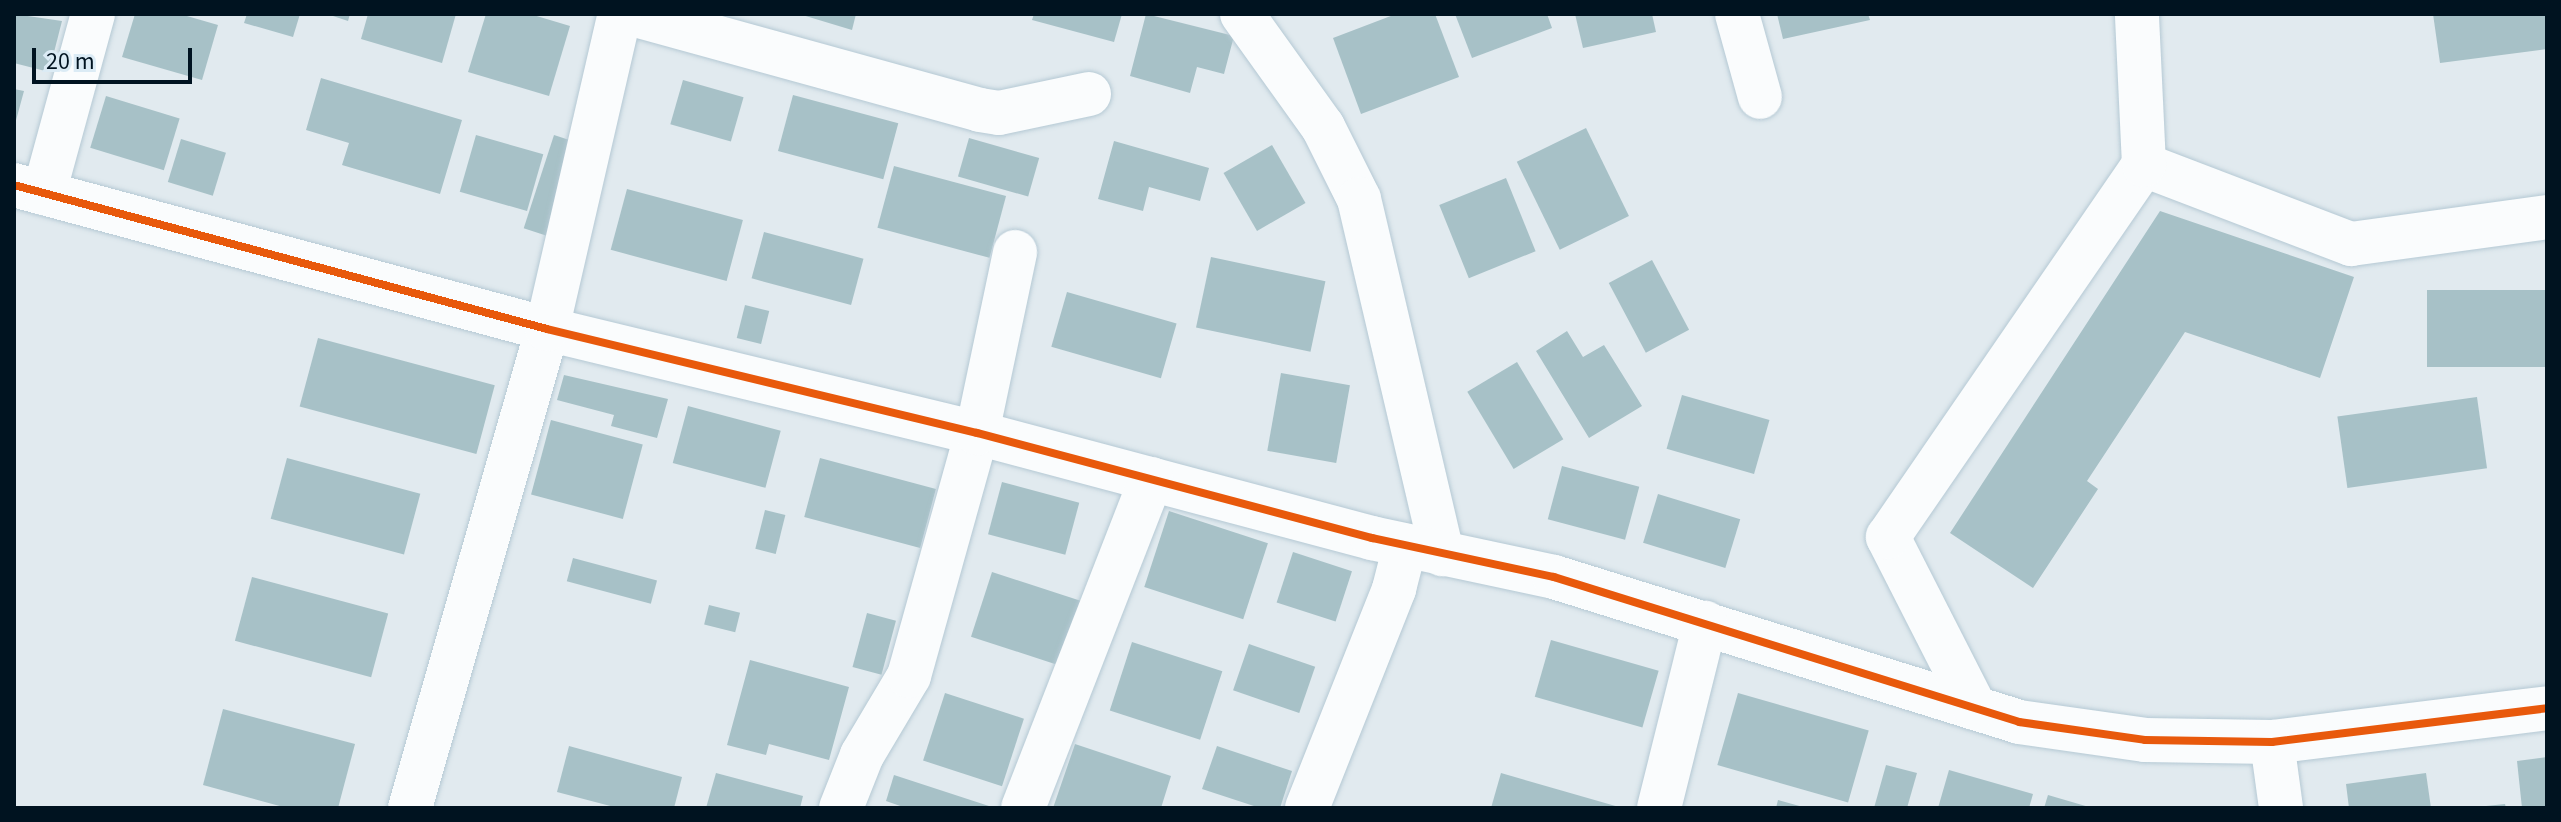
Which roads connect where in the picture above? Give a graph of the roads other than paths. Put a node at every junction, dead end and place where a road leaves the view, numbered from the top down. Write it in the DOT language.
graph roads {
  1 [pos="93,14"];
  2 [pos="620,14"];
  3 [pos="632,14"];
  4 [pos="1242,14"];
  5 [pos="1737,14"];
  6 [pos="2137,14"];
  7 [pos="1089,94"];
  8 [pos="1760,97"];
  9 [pos="2144,165"];
  10 [pos="29,189"];
  11 [pos="2547,217"];
  12 [pos="1015,252"];
  13 [pos="547,329"];
  14 [pos="977,433"];
  15 [pos="1151,479"];
  16 [pos="1424,550"];
  17 [pos="1705,623"];
  18 [pos="1975,708"];
  19 [pos="2547,708"];
  20 [pos="2272,742"];
  21 [pos="410,808"];
  22 [pos="841,808"];
  23 [pos="1023,808"];
  24 [pos="1307,808"];
  25 [pos="1659,808"];
  26 [pos="2281,808"];
  1 -- 10 [label="street"];
  2 -- 13 [label="street"];
  3 -- 7 [label="street"];
  4 -- 16 [label="street"];
  5 -- 8 [label="street"];
  6 -- 9 [label="street"];
  9 -- 11 [label="street"];
  9 -- 18 [label="street"];
  10 -- 13 [label="street"];
  12 -- 14 [label="street"];
  13 -- 14 [label="street"];
  13 -- 21 [label="street"];
  14 -- 15 [label="street"];
  14 -- 22 [label="street"];
  15 -- 16 [label="street"];
  15 -- 23 [label="street"];
  16 -- 17 [label="street"];
  16 -- 24 [label="street"];
  17 -- 18 [label="street"];
  17 -- 25 [label="street"];
  18 -- 20 [label="street"];
  19 -- 20 [label="street"];
  20 -- 26 [label="street"];
}
